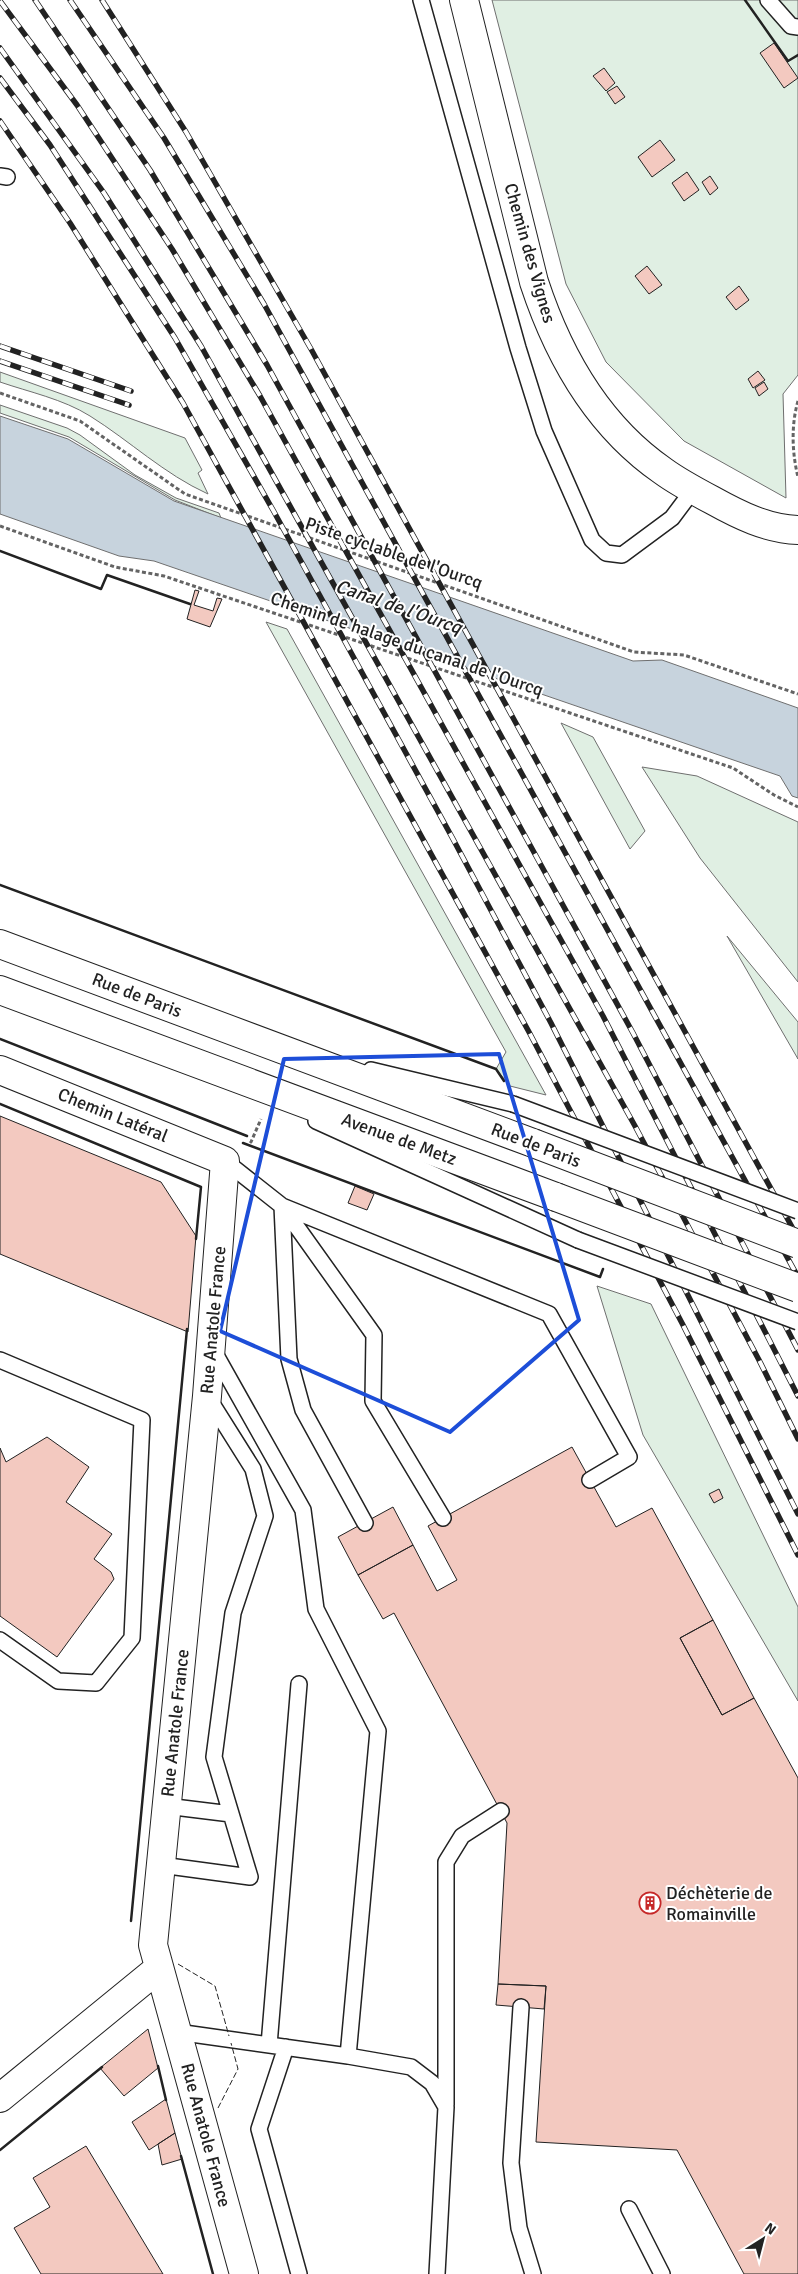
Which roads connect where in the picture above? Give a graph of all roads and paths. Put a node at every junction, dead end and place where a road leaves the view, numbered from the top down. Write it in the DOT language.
graph roads {
  1 [pos="421,0"];
  2 [pos="464,0"];
  3 [pos="768,0"];
  4 [pos="798,27"];
  5 [pos="0,393"];
  6 [pos="798,401"];
  7 [pos="798,477"];
  8 [pos="693,490"];
  9 [pos="0,526"];
  10 [pos="798,530"];
  11 [pos="798,694"];
  12 [pos="798,807"];
  13 [pos="0,944"];
  14 [pos="0,990"];
  15 [pos="274,1047"];
  16 [pos="174,1055"];
  17 [pos="0,1070"];
  18 [pos="225,1161"];
  19 [pos="282,1206"];
  20 [pos="798,1211"];
  21 [pos="798,1244"];
  22 [pos="798,1288"];
  23 [pos="798,1322"];
  24 [pos="211,1347"];
  25 [pos="0,1360"];
  26 [pos="207,1396"];
  27 [pos="590,1480"];
  28 [pos="443,1518"];
  29 [pos="365,1523"];
  30 [pos="0,1640"];
  31 [pos="299,1684"];
  32 [pos="166,1806"];
  33 [pos="501,1811"];
  34 [pos="231,1814"];
  35 [pos="160,1865"];
  36 [pos="159,1968"];
  37 [pos="521,2007"];
  38 [pos="177,2032"];
  39 [pos="269,2045"];
  40 [pos="286,2048"];
  41 [pos="348,2056"];
  42 [pos="0,2098"];
  43 [pos="446,2107"];
  44 [pos="629,2208"];
  45 [pos="244,2274"];
  46 [pos="299,2274"];
  47 [pos="437,2274"];
  48 [pos="533,2274"];
  49 [pos="662,2274"];
  1 -- 8 [label="lane"];
  2 -- 8 [label="street, Chemin des Vignes"];
  3 -- 4 [label="lane"];
  5 -- 11 [label="path, Piste cyclable de l'Ourcq"];
  6 -- 7 [label="path"];
  8 -- 10 [label="street, Chemin des Vignes"];
  9 -- 12 [label="path, Chemin de halage du canal de l'Ourcq"];
  13 -- 15 [label="street, Rue de Paris"];
  14 -- 16 [label="street, Avenue de Metz"];
  15 -- 20 [label="lane, Rue de Paris, bridge"];
  15 -- 21 [label="street, Rue de Paris, bridge"];
  16 -- 22 [label="street, Avenue de Metz, bridge"];
  16 -- 23 [label="lane, bridge"];
  17 -- 18 [label="street, Chemin Latéral"];
  18 -- 19 [label="lane"];
  18 -- 24 [label="street, Rue Anatole France"];
  19 -- 27 [label="lane"];
  19 -- 28 [label="lane"];
  19 -- 29 [label="lane"];
  24 -- 26 [label="street, Rue Anatole France"];
  24 -- 41 [label="lane"];
  25 -- 30 [label="lane"];
  26 -- 32 [label="street, Rue Anatole France"];
  26 -- 34 [label="lane"];
  31 -- 39 [label="lane"];
  32 -- 34 [label="lane"];
  32 -- 35 [label="street, Rue Anatole France"];
  33 -- 43 [label="lane"];
  34 -- 35 [label="lane"];
  35 -- 36 [label="street, Rue Anatole France"];
  36 -- 38 [label="street, Rue Anatole France"];
  36 -- 42 [label="street"];
  37 -- 48 [label="lane"];
  38 -- 39 [label="lane"];
  38 -- 45 [label="street, Rue Anatole France"];
  39 -- 40 [label="lane"];
  40 -- 41 [label="lane"];
  40 -- 46 [label="lane"];
  41 -- 43 [label="lane"];
  43 -- 47 [label="lane"];
  44 -- 49 [label="lane"];
}
